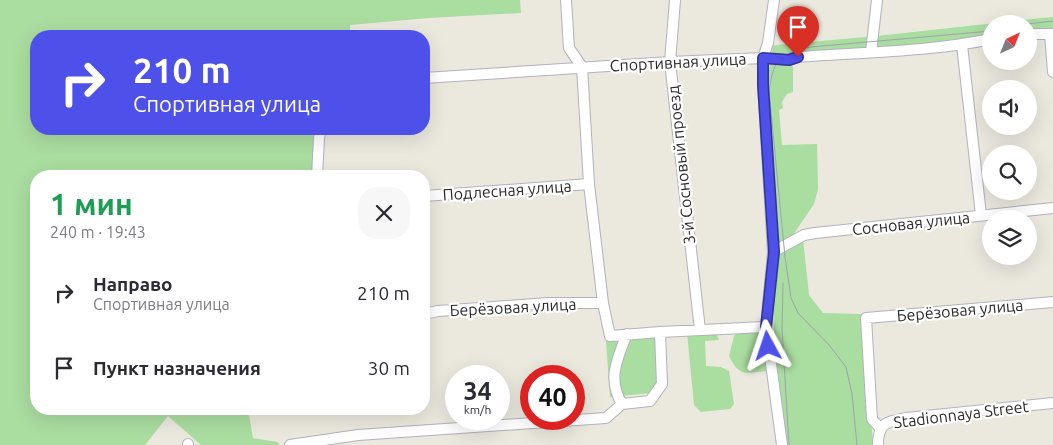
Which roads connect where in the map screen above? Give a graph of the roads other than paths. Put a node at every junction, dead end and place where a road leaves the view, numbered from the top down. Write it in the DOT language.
graph roads {
  1 [pos="566,0"];
  2 [pos="675,0"];
  3 [pos="774,0"];
  4 [pos="877,0"];
  5 [pos="1038,34"];
  6 [pos="1051,34"];
  7 [pos="982,41"];
  8 [pos="962,45"];
  9 [pos="871,52"];
  10 [pos="763,58"];
  11 [pos="670,62"];
  12 [pos="582,67"];
  13 [pos="1053,72"];
  14 [pos="430,78"];
  15 [pos="319,135"];
  16 [pos="317,170"];
  17 [pos="590,184"];
  18 [pos="430,196"];
  19 [pos="1053,208"];
  20 [pos="981,215"];
  21 [pos="774,252"];
  22 [pos="1053,302"];
  23 [pos="603,303"];
  24 [pos="430,313"];
  25 [pos="766,327"];
  26 [pos="700,330"];
  27 [pos="660,332"];
  28 [pos="628,334"];
  29 [pos="1053,403"];
  30 [pos="622,404"];
  31 [pos="879,437"];
  32 [pos="290,445"];
  33 [pos="782,445"];
  1 -- 12 [label="street, Подлесная улица"];
  2 -- 11 [label="street, 3-й Сосновый проезд"];
  3 -- 10 [label="street"];
  4 -- 9 [label="street"];
  5 -- 6 [label="street"];
  6 -- 13 [label="street"];
  7 -- 8 [label="street, Спортивная улица"];
  8 -- 9 [label="street, Спортивная улица"];
  8 -- 20 [label="street"];
  9 -- 10 [label="street, Спортивная улица"];
  10 -- 11 [label="street, Спортивная улица"];
  10 -- 21 [label="street"];
  11 -- 12 [label="street, Спортивная улица"];
  11 -- 26 [label="street, 3-й Сосновый проезд"];
  12 -- 14 [label="street, Спортивная улица"];
  12 -- 17 [label="street, Подлесная улица"];
  15 -- 16 [label="street"];
  17 -- 18 [label="street, Подлесная улица"];
  17 -- 23 [label="street, Подлесная улица"];
  19 -- 20 [label="street, Сосновая улица"];
  20 -- 21 [label="street, Сосновая улица"];
  21 -- 25 [label="street"];
  22 -- 31 [label="street, Берёзовая улица"];
  23 -- 24 [label="street, Берёзовая улица"];
  23 -- 28 [label="street, Подлесная улица"];
  25 -- 26 [label="street"];
  25 -- 33 [label="street"];
  26 -- 27 [label="street"];
  27 -- 28 [label="street"];
  27 -- 30 [label="street"];
  28 -- 30 [label="street"];
  29 -- 31 [label="street, Stadionnaya Street"];
  30 -- 32 [label="street"];
}
